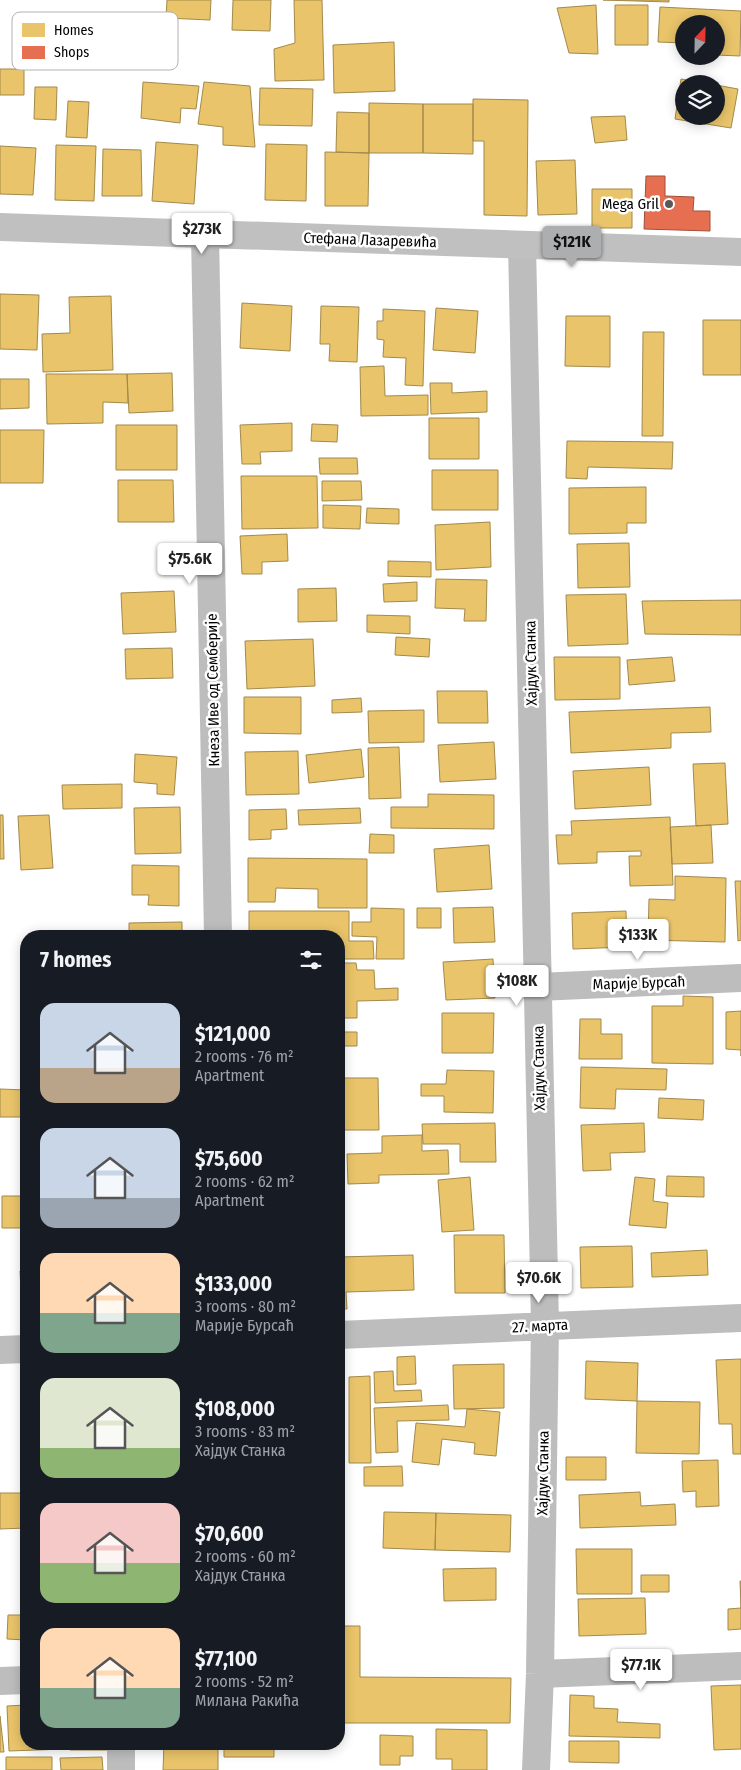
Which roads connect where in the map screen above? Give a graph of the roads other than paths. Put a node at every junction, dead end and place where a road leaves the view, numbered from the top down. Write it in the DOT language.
graph roads {
  1 [pos="0,227"];
  2 [pos="205,234"];
  3 [pos="522,245"];
  4 [pos="741,252"];
  5 [pos="218,930"];
  6 [pos="741,978"];
  7 [pos="538,987"];
  8 [pos="741,1318"];
  9 [pos="545,1325"];
  10 [pos="345,1335"];
  11 [pos="20,1349"];
  12 [pos="0,1350"];
  13 [pos="741,1666"];
  14 [pos="540,1674"];
  15 [pos="20,1680"];
  16 [pos="0,1681"];
  17 [pos="121,1750"];
  18 [pos="121,1770"];
  19 [pos="536,1770"];
  1 -- 2 [label="street, Стефана Лазаревића"];
  2 -- 3 [label="street, Стефана Лазаревића"];
  2 -- 5 [label="street, Кнеза Иве од Семберије"];
  3 -- 4 [label="street, Стефана Лазаревића"];
  3 -- 7 [label="street, Хајдук Станка"];
  6 -- 7 [label="street, Марије Бурсаћ"];
  7 -- 9 [label="street, Хајдук Станка"];
  8 -- 9 [label="street, 27. марта"];
  9 -- 10 [label="street, 27. марта"];
  9 -- 14 [label="street, Хајдук Станка"];
  11 -- 12 [label="street"];
  13 -- 14 [label="street"];
  14 -- 19 [label="street, Хајдук Станка"];
  15 -- 16 [label="street"];
  17 -- 18 [label="street"];
}
